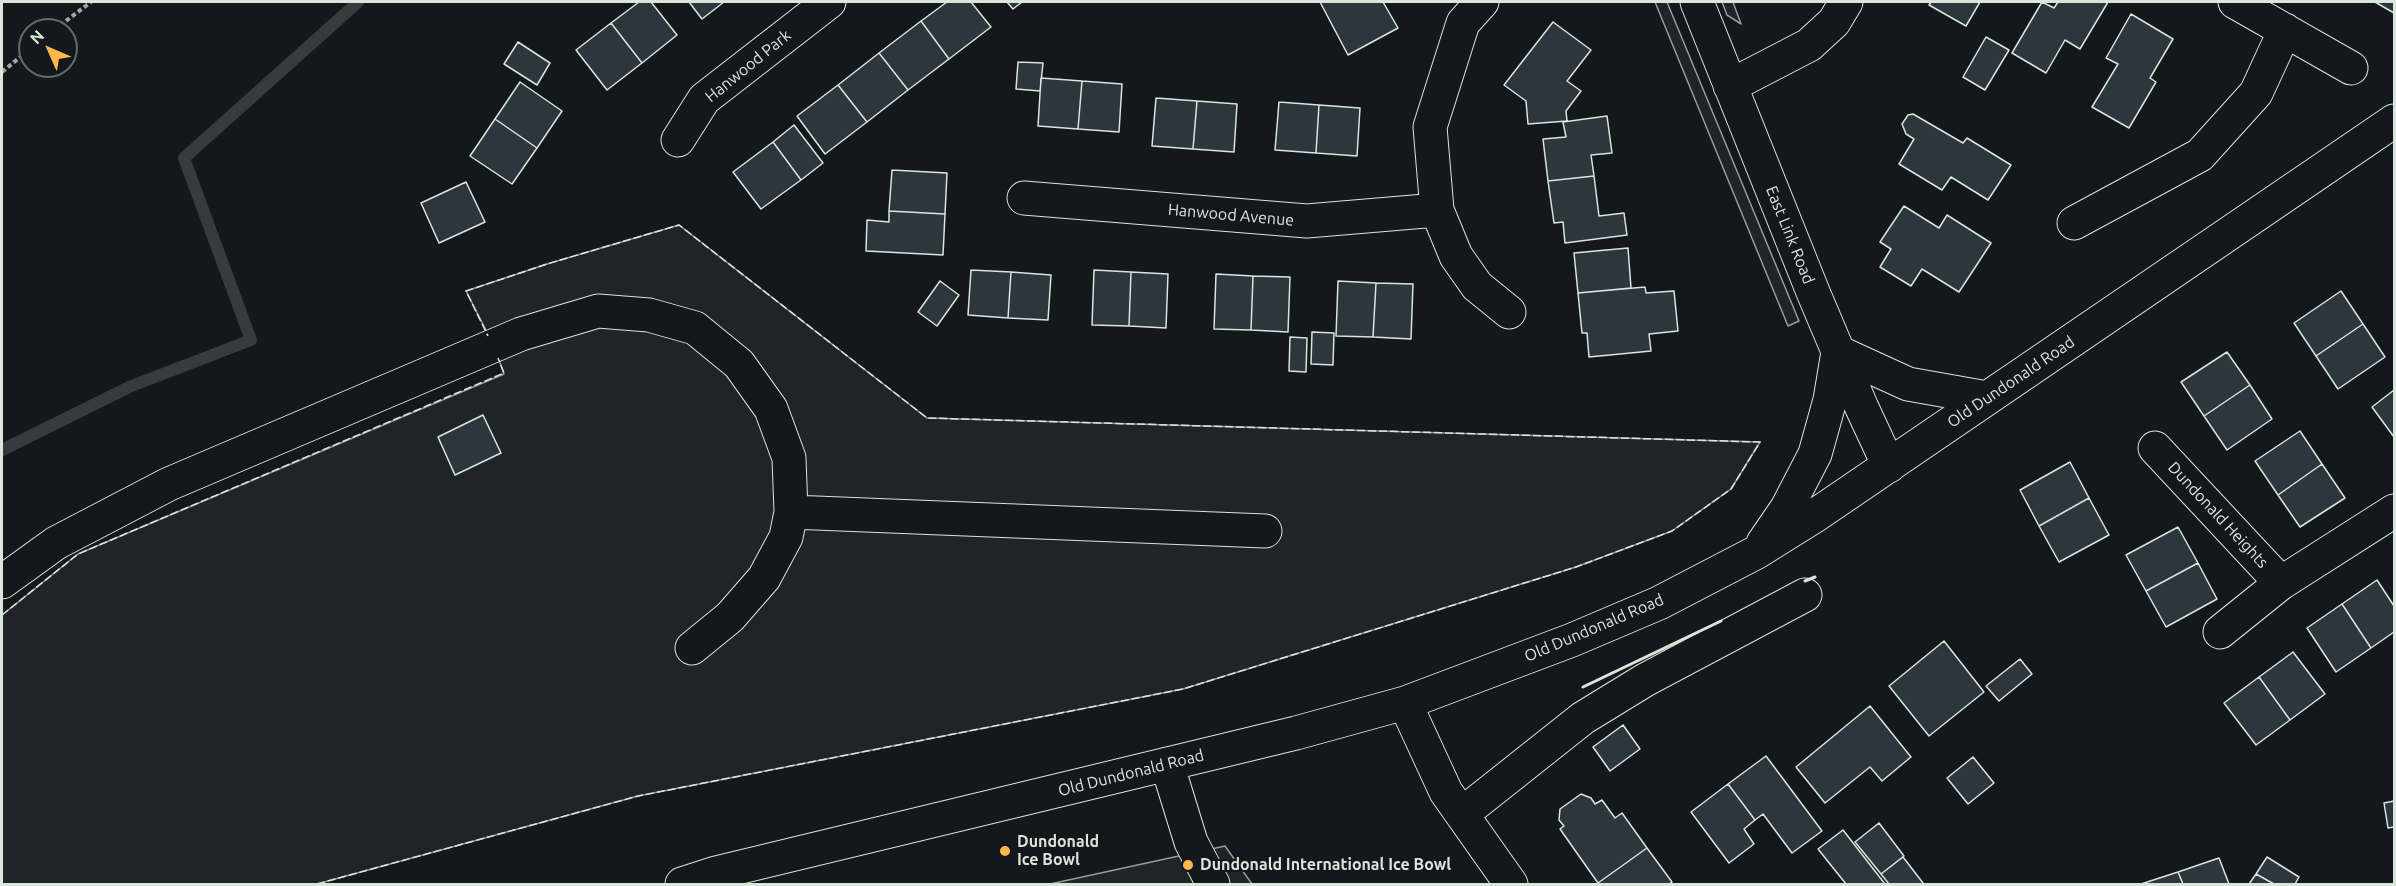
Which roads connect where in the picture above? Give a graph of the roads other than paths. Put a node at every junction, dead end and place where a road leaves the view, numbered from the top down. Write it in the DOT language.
graph roads {
  1 [pos="829,2"];
  2 [pos="1697,2"];
  3 [pos="1846,2"];
  4 [pos="2235,2"];
  5 [pos="1477,3"];
  6 [pos="2285,30"];
  7 [pos="2351,68"];
  8 [pos="1730,86"];
  9 [pos="2394,121"];
  10 [pos="678,140"];
  11 [pos="1024,198"];
  12 [pos="1437,210"];
  13 [pos="2074,223"];
  14 [pos="1509,312"];
  15 [pos="1838,352"];
  16 [pos="1987,398"];
  17 [pos="2155,448"];
  18 [pos="1888,466"];
  19 [pos="2394,511"];
  20 [pos="791,512"];
  21 [pos="1265,531"];
  22 [pos="1757,552"];
  23 [pos="2,582"];
  24 [pos="2282,583"];
  25 [pos="1805,595"];
  26 [pos="2220,632"];
  27 [pos="692,648"];
  28 [pos="1405,703"];
  29 [pos="1167,764"];
  30 [pos="1462,814"];
  31 [pos="682,885"];
  32 [pos="1213,885"];
  33 [pos="1511,885"];
  1 -- 10 [label="street, Hanwood Park"];
  2 -- 8 [label="street, East Link Road"];
  3 -- 8 [label="street"];
  4 -- 6 [label="street"];
  5 -- 12 [label="street"];
  6 -- 7 [label="street"];
  6 -- 13 [label="street"];
  8 -- 15 [label="street, East Link Road"];
  9 -- 16 [label="street, Old Dundonald Road"];
  11 -- 12 [label="street, Hanwood Avenue"];
  12 -- 14 [label="street"];
  15 -- 16 [label="street"];
  15 -- 18 [label="street, East Link Road"];
  15 -- 22 [label="street"];
  16 -- 18 [label="street, Old Dundonald Road"];
  17 -- 24 [label="street, Dundonald Heights"];
  18 -- 22 [label="street, Old Dundonald Road"];
  19 -- 24 [label="street, Dundonald Heights"];
  20 -- 21 [label="street"];
  20 -- 23 [label="street"];
  20 -- 27 [label="street"];
  22 -- 28 [label="street, Old Dundonald Road"];
  24 -- 26 [label="street, Dundonald Heights"];
  25 -- 30 [label="street"];
  28 -- 29 [label="street, Old Dundonald Road"];
  28 -- 30 [label="street"];
  29 -- 31 [label="street, Old Dundonald Road"];
  29 -- 32 [label="street"];
  30 -- 33 [label="street"];
}
